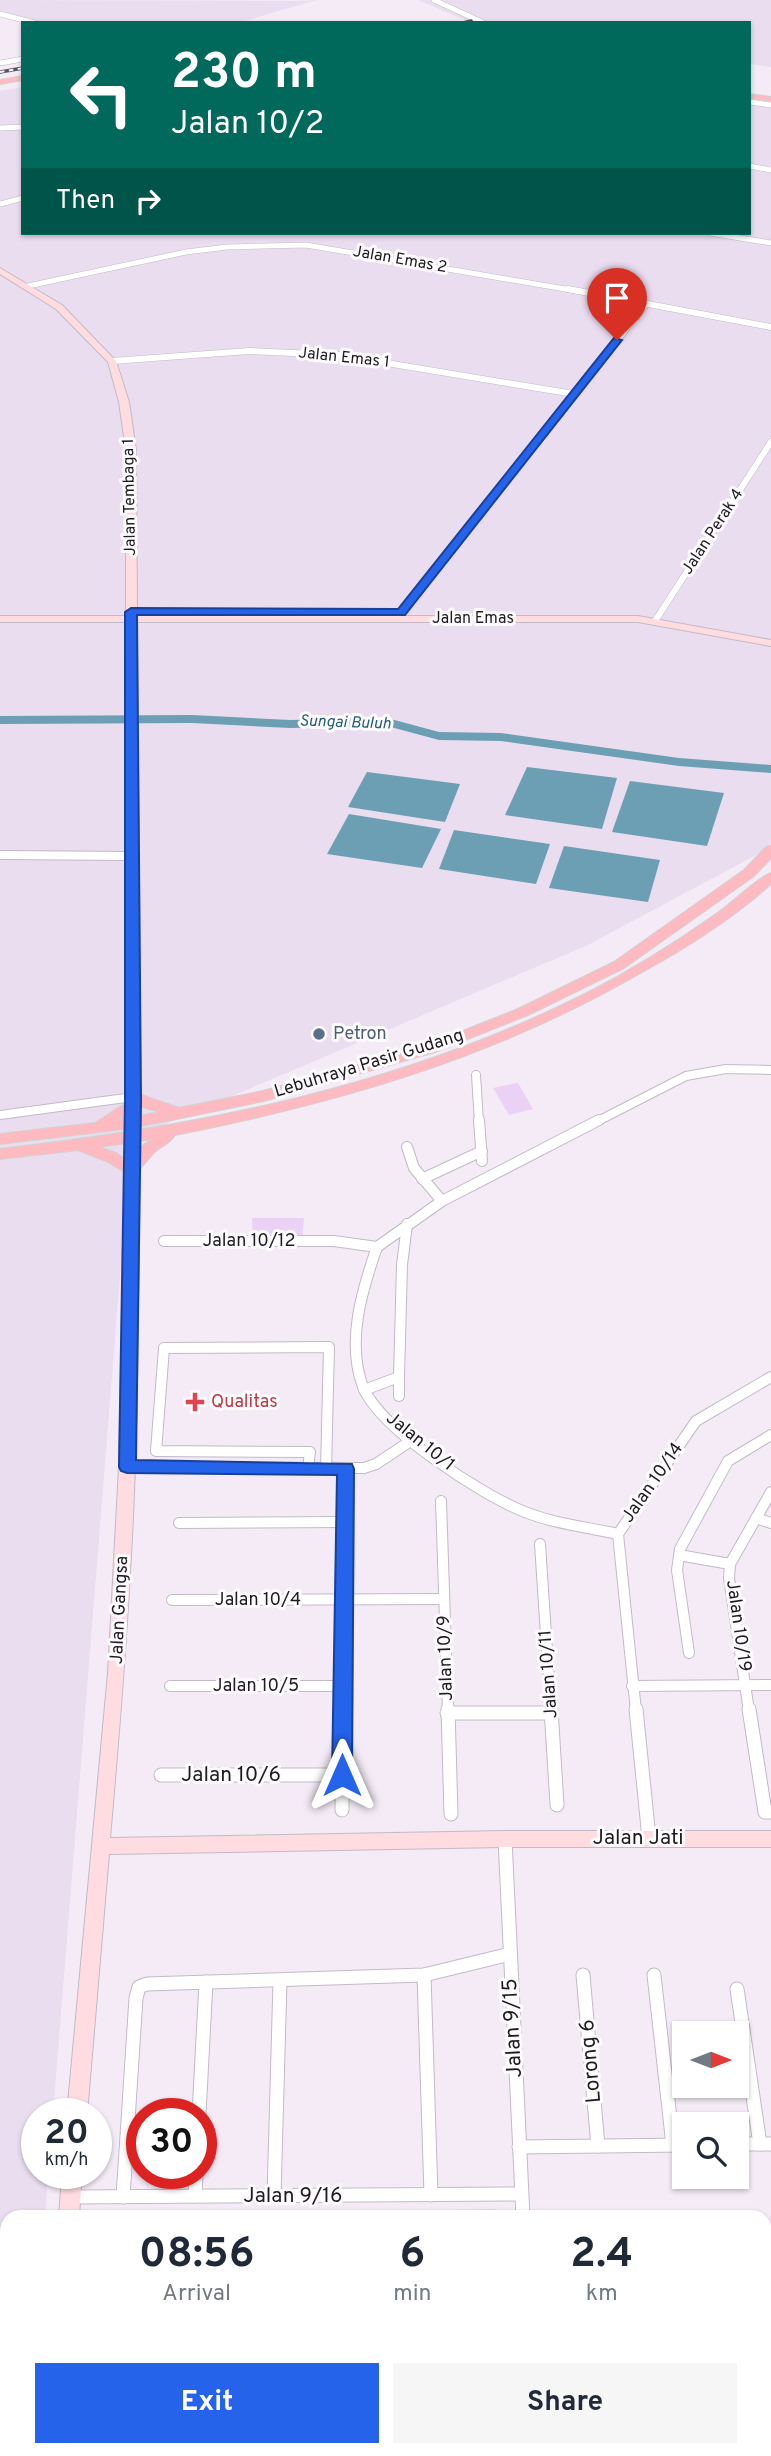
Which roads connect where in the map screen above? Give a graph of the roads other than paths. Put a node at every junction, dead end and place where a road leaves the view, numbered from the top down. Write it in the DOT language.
graph roads {
  1 [pos="434,0"];
  2 [pos="0,14"];
  3 [pos="27,21"];
  4 [pos="480,21"];
  5 [pos="21,59"];
  6 [pos="0,63"];
  7 [pos="21,76"];
  8 [pos="0,80"];
  9 [pos="751,94"];
  10 [pos="771,98"];
  11 [pos="751,102"];
  12 [pos="771,106"];
  13 [pos="21,127"];
  14 [pos="0,128"];
  15 [pos="751,166"];
  16 [pos="771,170"];
  17 [pos="21,199"];
  18 [pos="0,204"];
  19 [pos="722,235"];
  20 [pos="771,243"];
  21 [pos="0,270"];
  22 [pos="29,286"];
  23 [pos="646,304"];
  24 [pos="771,327"];
  25 [pos="112,361"];
  26 [pos="574,394"];
  27 [pos="771,442"];
  28 [pos="0,612"];
  29 [pos="401,612"];
  30 [pos="131,615"];
  31 [pos="0,618"];
  32 [pos="657,618"];
  33 [pos="771,634"];
  34 [pos="771,643"];
  35 [pos="771,850"];
  36 [pos="0,855"];
  37 [pos="131,856"];
  38 [pos="771,877"];
  39 [pos="771,1070"];
  40 [pos="476,1075"];
  41 [pos="133,1101"];
  42 [pos="188,1110"];
  43 [pos="0,1115"];
  44 [pos="87,1129"];
  45 [pos="132,1131"];
  46 [pos="176,1131"];
  47 [pos="0,1139"];
  48 [pos="81,1146"];
  49 [pos="407,1147"];
  50 [pos="0,1154"];
  51 [pos="130,1170"];
  52 [pos="422,1179"];
  53 [pos="442,1201"];
  54 [pos="407,1224"];
  55 [pos="164,1241"];
  56 [pos="377,1247"];
  57 [pos="399,1377"];
  58 [pos="771,1377"];
  59 [pos="364,1390"];
  60 [pos="399,1396"];
  61 [pos="771,1435"];
  62 [pos="412,1440"];
  63 [pos="310,1452"];
  64 [pos="327,1452"];
  65 [pos="127,1467"];
  66 [pos="309,1469"];
  67 [pos="326,1469"];
  68 [pos="346,1469"];
  69 [pos="771,1492"];
  70 [pos="441,1501"];
  71 [pos="756,1518"];
  72 [pos="345,1522"];
  73 [pos="179,1523"];
  74 [pos="771,1523"];
  75 [pos="618,1534"];
  76 [pos="540,1544"];
  77 [pos="679,1555"];
  78 [pos="730,1564"];
  79 [pos="444,1599"];
  80 [pos="172,1600"];
  81 [pos="343,1600"];
  82 [pos="689,1653"];
  83 [pos="632,1681"];
  84 [pos="771,1685"];
  85 [pos="170,1686"];
  86 [pos="342,1686"];
  87 [pos="747,1686"];
  88 [pos="447,1713"];
  89 [pos="551,1713"];
  90 [pos="342,1775"];
  91 [pos="161,1776"];
  92 [pos="557,1805"];
  93 [pos="342,1810"];
  94 [pos="768,1812"];
  95 [pos="451,1814"];
  96 [pos="649,1838"];
  97 [pos="505,1839"];
  98 [pos="771,1839"];
  99 [pos="102,1846"];
  100 [pos="510,1954"];
  101 [pos="424,1975"];
  102 [pos="583,1975"];
  103 [pos="654,1975"];
  104 [pos="280,1980"];
  105 [pos="206,1982"];
  106 [pos="737,1989"];
  107 [pos="78,2098"];
  108 [pos="200,2098"];
  109 [pos="673,2112"];
  110 [pos="766,2144"];
  111 [pos="672,2145"];
  112 [pos="598,2146"];
  113 [pos="519,2147"];
  114 [pos="71,2189"];
  115 [pos="195,2189"];
  116 [pos="521,2194"];
  117 [pos="431,2195"];
  118 [pos="195,2196"];
  119 [pos="274,2196"];
  120 [pos="123,2197"];
  121 [pos="70,2207"];
  122 [pos="522,2210"];
  1 -- 4 [label="street"];
  2 -- 3 [label="street"];
  5 -- 6 [label="street"];
  7 -- 8 [label="main road"];
  9 -- 10 [label="main road"];
  11 -- 12 [label="street"];
  13 -- 14 [label="street"];
  15 -- 16 [label="street"];
  17 -- 18 [label="street"];
  19 -- 20 [label="street"];
  21 -- 22 [label="street, Jalan Tembaga 1"];
  22 -- 23 [label="street, Jalan Emas 2"];
  22 -- 25 [label="street, Jalan Tembaga 1"];
  23 -- 24 [label="street, Jalan Emas 2"];
  23 -- 26 [label="street"];
  25 -- 26 [label="street, Jalan Emas 1"];
  25 -- 30 [label="street, Jalan Tembaga 1"];
  26 -- 29 [label="street"];
  27 -- 32 [label="street, Jalan Perak 4"];
  28 -- 30 [label="street"];
  29 -- 30 [label="street, Jalan Emas"];
  29 -- 32 [label="street, Jalan Emas"];
  30 -- 31 [label="street"];
  30 -- 32 [label="street, Jalan Emas"];
  30 -- 37 [label="street, Jalan Tembaga 1"];
  32 -- 33 [label="street, Jalan Emas"];
  32 -- 34 [label="street, Jalan Emas"];
  35 -- 42 [label="main road, Lebuhraya Pasir Gudang"];
  36 -- 37 [label="street"];
  37 -- 41 [label="street, Jalan Gangsa"];
  38 -- 46 [label="main road, Lebuhraya Pasir Gudang"];
  39 -- 53 [label="street"];
  40 -- 52 [label="street"];
  41 -- 42 [label="main road"];
  41 -- 43 [label="street"];
  41 -- 44 [label="main road"];
  41 -- 45 [label="street, Jalan Gangsa"];
  42 -- 45 [label="main road, Lebuhraya Pasir Gudang"];
  44 -- 45 [label="main road, Lebuhraya Pasir Gudang"];
  44 -- 47 [label="main road, Lebuhraya Pasir Gudang"];
  45 -- 46 [label="main road, Lebuhraya Pasir Gudang"];
  45 -- 48 [label="main road, Lebuhraya Pasir Gudang"];
  45 -- 51 [label="street, Jalan Gangsa"];
  46 -- 51 [label="main road"];
  48 -- 50 [label="main road, Lebuhraya Pasir Gudang"];
  48 -- 51 [label="main road"];
  49 -- 52 [label="street"];
  51 -- 65 [label="street, Jalan Gangsa"];
  52 -- 53 [label="street"];
  53 -- 54 [label="street"];
  54 -- 56 [label="street"];
  54 -- 57 [label="street"];
  55 -- 56 [label="street, Jalan 10/12"];
  56 -- 59 [label="street"];
  57 -- 59 [label="street"];
  57 -- 60 [label="street"];
  58 -- 75 [label="street, Jalan 10/14"];
  59 -- 62 [label="street, Jalan 10/1"];
  61 -- 77 [label="street"];
  62 -- 68 [label="street"];
  62 -- 75 [label="street, Jalan 10/1"];
  63 -- 64 [label="street"];
  63 -- 64 [label="street"];
  63 -- 66 [label="street"];
  64 -- 67 [label="street"];
  65 -- 66 [label="street"];
  65 -- 99 [label="street, Jalan Gangsa"];
  66 -- 67 [label="street"];
  67 -- 68 [label="street"];
  68 -- 72 [label="street"];
  69 -- 71 [label="street, Jalan 10/19"];
  70 -- 79 [label="street, Jalan 10/9"];
  71 -- 74 [label="street"];
  71 -- 78 [label="street, Jalan 10/19"];
  72 -- 73 [label="street"];
  72 -- 81 [label="street"];
  75 -- 83 [label="street, Jalan 10/14"];
  76 -- 89 [label="street, Jalan 10/11"];
  77 -- 78 [label="street"];
  77 -- 82 [label="street"];
  78 -- 87 [label="street, Jalan 10/19"];
  79 -- 81 [label="street, Jalan 10/4"];
  79 -- 88 [label="street, Jalan 10/9"];
  80 -- 81 [label="street, Jalan 10/4"];
  81 -- 86 [label="street"];
  83 -- 87 [label="street"];
  83 -- 96 [label="street, Jalan 10/14"];
  84 -- 87 [label="street"];
  85 -- 86 [label="street, Jalan 10/5"];
  86 -- 90 [label="street"];
  87 -- 94 [label="street, Jalan 10/19"];
  88 -- 89 [label="street"];
  88 -- 95 [label="street, Jalan 10/9"];
  89 -- 92 [label="street, Jalan 10/11"];
  90 -- 91 [label="street, Jalan 10/6"];
  90 -- 93 [label="street"];
  96 -- 97 [label="street, Jalan Jati"];
  96 -- 98 [label="street, Jalan Jati"];
  97 -- 99 [label="street, Jalan Jati"];
  97 -- 100 [label="street, Jalan 9/15"];
  99 -- 107 [label="street, Jalan Gangsa"];
  100 -- 101 [label="street"];
  100 -- 113 [label="street, Jalan 9/15"];
  101 -- 104 [label="street"];
  101 -- 117 [label="street"];
  102 -- 112 [label="street, Lorong 6"];
  103 -- 109 [label="street"];
  104 -- 105 [label="street"];
  104 -- 119 [label="street"];
  105 -- 108 [label="street"];
  105 -- 120 [label="street"];
  106 -- 110 [label="street"];
  111 -- 112 [label="street"];
  112 -- 113 [label="street"];
  113 -- 116 [label="street, Jalan 9/15"];
  114 -- 121 [label="street"];
  115 -- 118 [label="street"];
  116 -- 117 [label="street, Jalan 9/16"];
  116 -- 122 [label="street, Jalan 9/15"];
  117 -- 119 [label="street, Jalan 9/16"];
  118 -- 119 [label="street, Jalan 9/16"];
  118 -- 120 [label="street, Jalan 9/16"];
  120 -- 121 [label="street, Jalan 9/16"];
}
